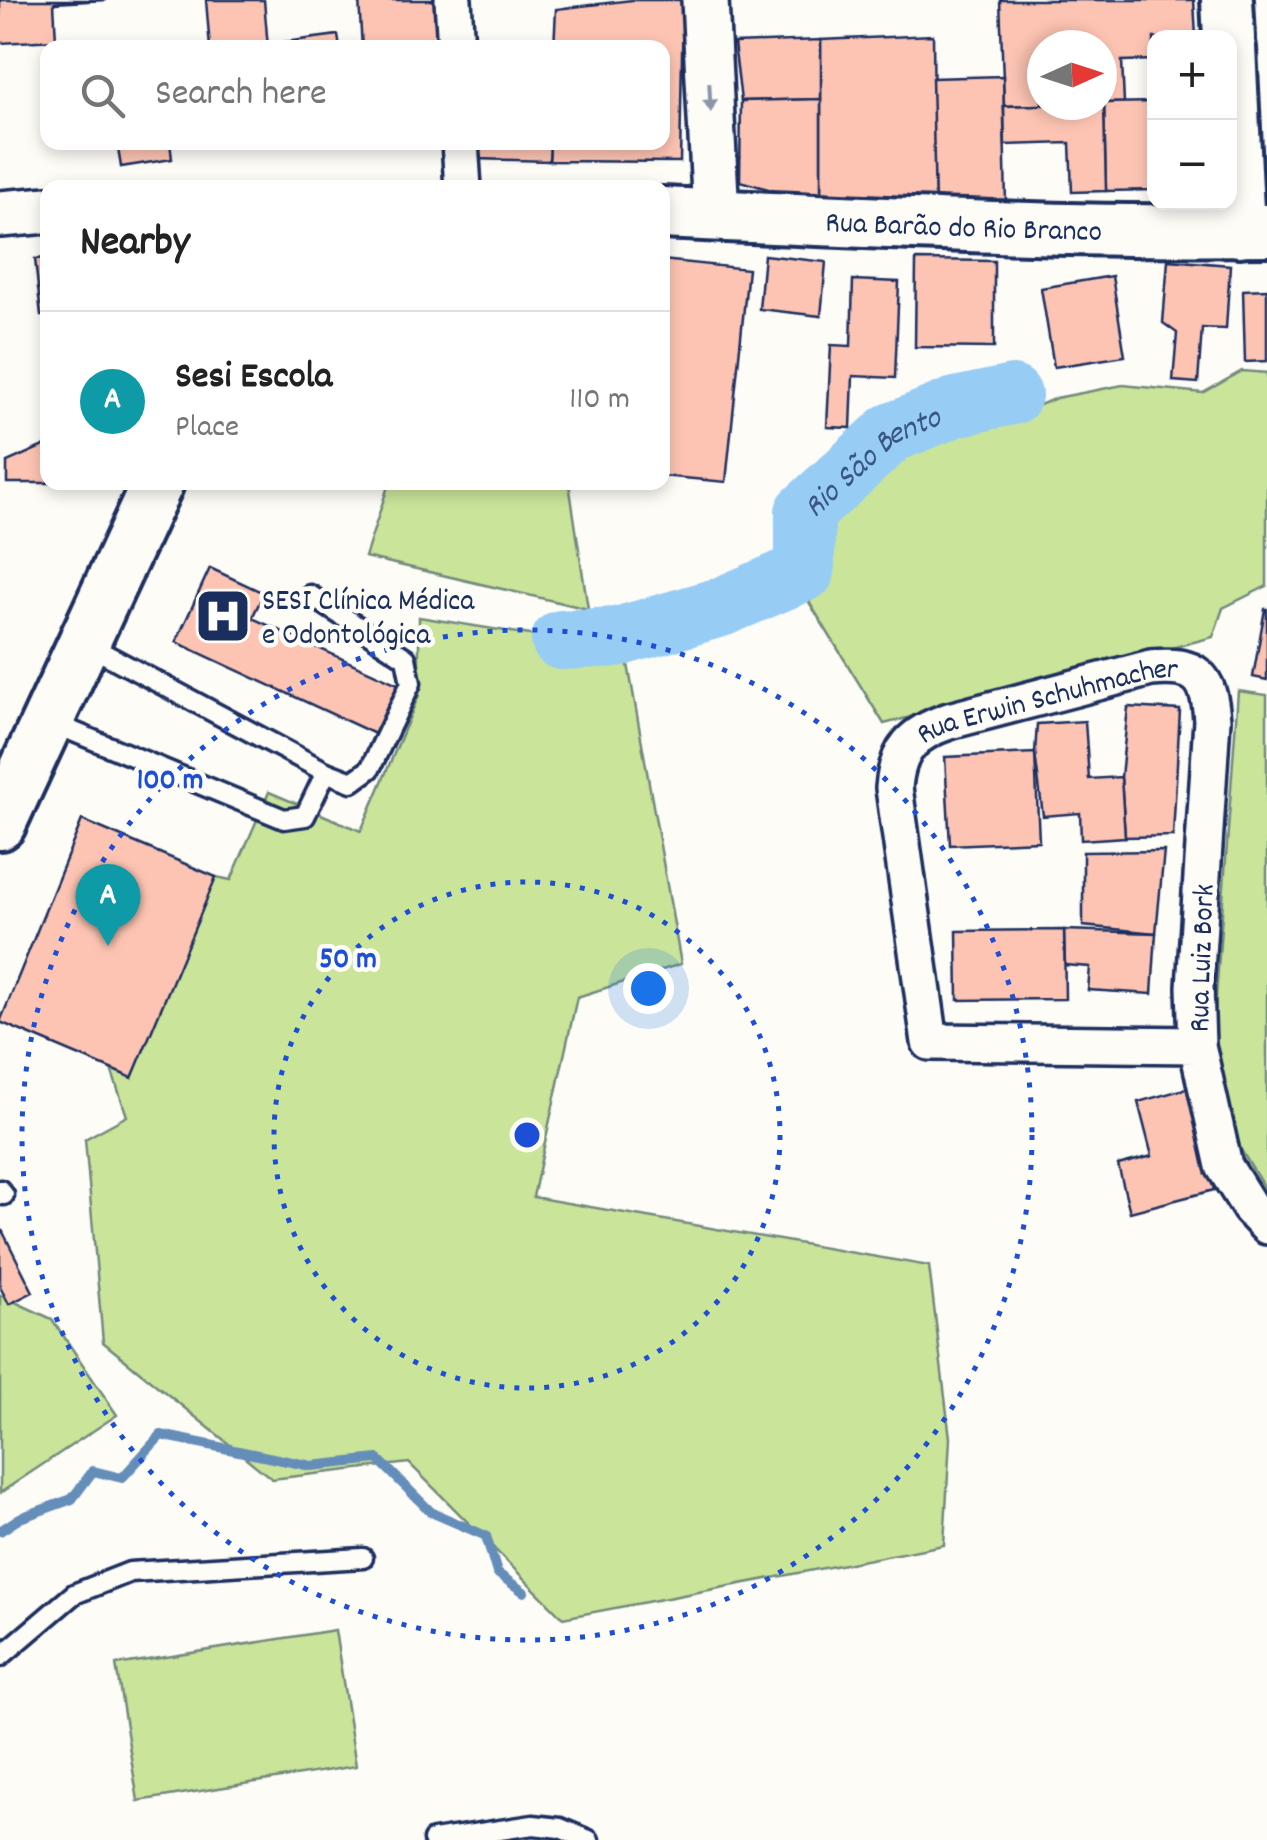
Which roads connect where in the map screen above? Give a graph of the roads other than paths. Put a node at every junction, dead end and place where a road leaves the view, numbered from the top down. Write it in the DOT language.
graph roads {
  1 [pos="453,0"];
  2 [pos="705,0"];
  3 [pos="1227,0"];
  4 [pos="1229,30"];
  5 [pos="456,40"];
  6 [pos="1237,103"];
  7 [pos="461,150"];
  8 [pos="462,180"];
  9 [pos="40,211"];
  10 [pos="670,213"];
  11 [pos="0,214"];
  12 [pos="716,216"];
  13 [pos="1253,230"];
  14 [pos="154,490"];
  15 [pos="310,595"];
  16 [pos="83,643"];
  17 [pos="1200,677"];
  18 [pos="47,720"];
  19 [pos="326,772"];
  20 [pos="0,824"];
  21 [pos="1197,1045"];
  22 [pos="1267,1226"];
  23 [pos="363,1558"];
  24 [pos="0,1657"];
  25 [pos="433,1840"];
  26 [pos="588,1840"];
  1 -- 5 [label="street"];
  2 -- 12 [label="street, one-way"];
  3 -- 4 [label="main road"];
  6 -- 13 [label="main road"];
  7 -- 8 [label="street"];
  9 -- 11 [label="street"];
  10 -- 12 [label="main road, Rua Barão do Rio Branco"];
  12 -- 13 [label="main road, Rua Barão do Rio Branco"];
  14 -- 16 [label="main road"];
  15 -- 19 [label="lane"];
  16 -- 18 [label="main road"];
  16 -- 19 [label="lane"];
  17 -- 21 [label="street, Rua Luiz Bork"];
  17 -- 21 [label="street, Rua Erwin Schuhmacher"];
  18 -- 19 [label="lane"];
  18 -- 20 [label="main road"];
  21 -- 22 [label="street, Rua Luiz Bork"];
  23 -- 24 [label="lane"];
  25 -- 26 [label="lane"];
}
